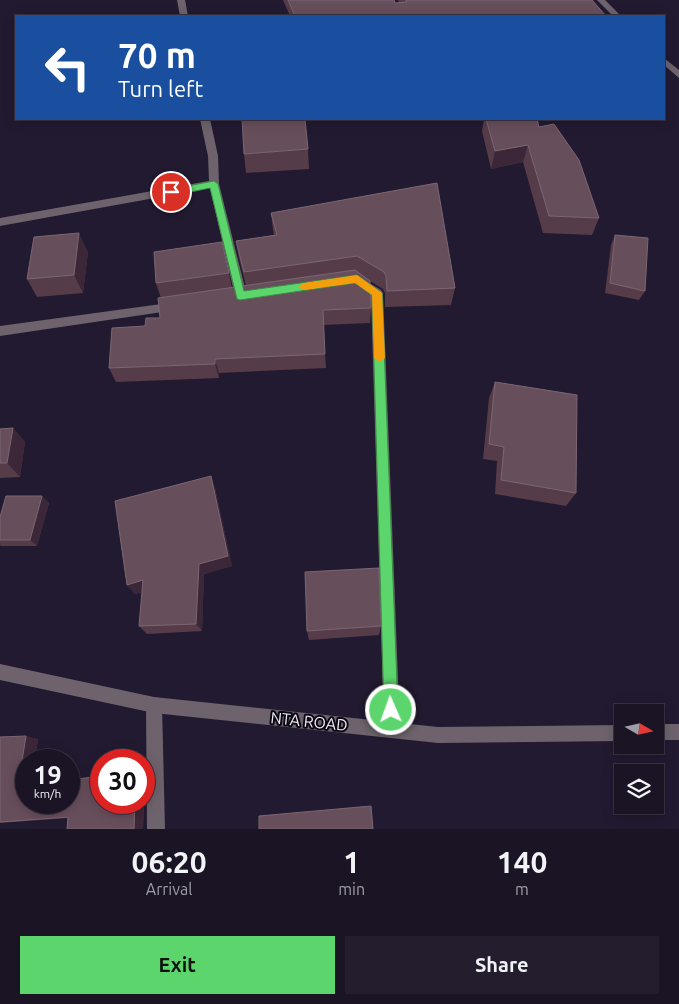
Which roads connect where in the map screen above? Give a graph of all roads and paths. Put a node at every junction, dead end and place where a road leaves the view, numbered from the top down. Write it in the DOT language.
graph roads {
  1 [pos="181,0"];
  2 [pos="600,0"];
  3 [pos="184,15"];
  4 [pos="617,15"];
  5 [pos="665,62"];
  6 [pos="679,75"];
  7 [pos="205,120"];
  8 [pos="214,184"];
  9 [pos="0,222"];
  10 [pos="347,280"];
  11 [pos="241,296"];
  12 [pos="193,303"];
  13 [pos="0,331"];
  14 [pos="0,672"];
  15 [pos="154,705"];
  16 [pos="392,730"];
  17 [pos="664,732"];
  18 [pos="679,732"];
  19 [pos="614,733"];
  20 [pos="156,829"];
  1 -- 3 [label="street"];
  2 -- 4 [label="street"];
  5 -- 6 [label="street"];
  7 -- 8 [label="street"];
  8 -- 9 [label="street"];
  8 -- 11 [label="street"];
  10 -- 16 [label="street"];
  12 -- 13 [label="street"];
  14 -- 15 [label="street, NTA ROAD"];
  15 -- 16 [label="street, NTA ROAD"];
  15 -- 20 [label="street"];
  16 -- 19 [label="street, NTA ROAD"];
  17 -- 18 [label="street"];
}
